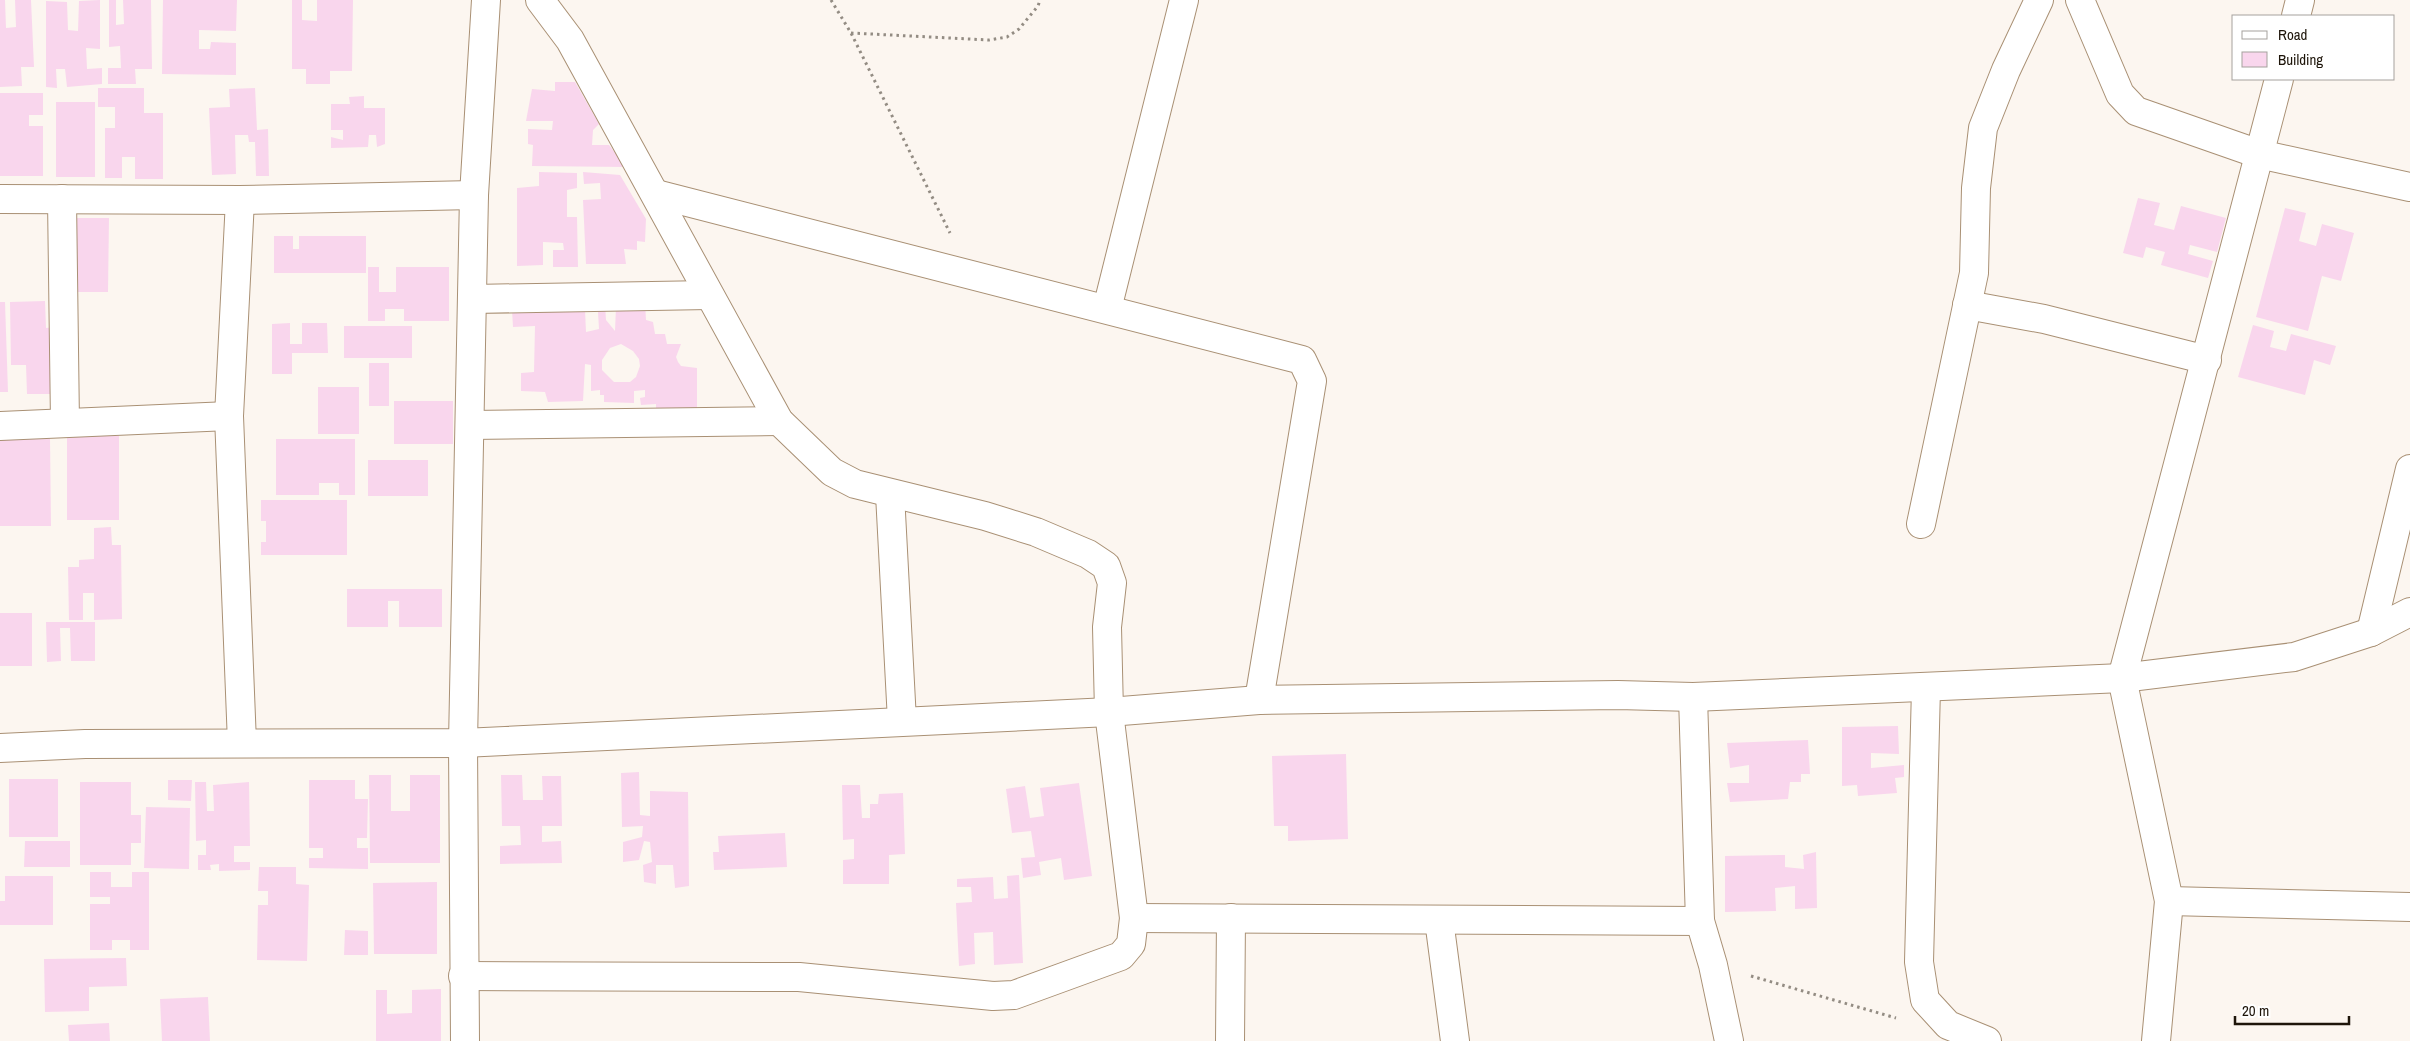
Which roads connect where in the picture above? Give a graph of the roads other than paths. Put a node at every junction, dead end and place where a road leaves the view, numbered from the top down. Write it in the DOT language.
graph roads {
  1 [pos="486,0"];
  2 [pos="540,0"];
  3 [pos="1184,0"];
  4 [pos="2039,0"];
  5 [pos="2080,0"];
  6 [pos="2300,0"];
  7 [pos="2296,15"];
  8 [pos="2280,80"];
  9 [pos="2259,154"];
  10 [pos="2410,187"];
  11 [pos="656,194"];
  12 [pos="474,195"];
  13 [pos="0,199"];
  14 [pos="62,199"];
  15 [pos="240,200"];
  16 [pos="709,295"];
  17 [pos="473,299"];
  18 [pos="1967,305"];
  19 [pos="1107,308"];
  20 [pos="2207,360"];
  21 [pos="229,416"];
  22 [pos="780,421"];
  23 [pos="65,422"];
  24 [pos="470,425"];
  25 [pos="0,426"];
  26 [pos="2410,469"];
  27 [pos="890,494"];
  28 [pos="1921,524"];
  29 [pos="2410,612"];
  30 [pos="2372,632"];
  31 [pos="2122,678"];
  32 [pos="1926,688"];
  33 [pos="1693,696"];
  34 [pos="1259,700"];
  35 [pos="1109,712"];
  36 [pos="902,721"];
  37 [pos="242,742"];
  38 [pos="462,743"];
  39 [pos="0,748"];
  40 [pos="2169,901"];
  41 [pos="2410,907"];
  42 [pos="1134,918"];
  43 [pos="1231,918"];
  44 [pos="1439,920"];
  45 [pos="1700,921"];
  46 [pos="463,976"];
  47 [pos="465,1041"];
  48 [pos="1230,1041"];
  49 [pos="1455,1041"];
  50 [pos="1729,1041"];
  51 [pos="1987,1041"];
  52 [pos="2156,1041"];
  1 -- 12 [label="street"];
  2 -- 11 [label="street"];
  3 -- 19 [label="street"];
  4 -- 18 [label="street"];
  5 -- 9 [label="street"];
  6 -- 7 [label="street"];
  8 -- 9 [label="street"];
  9 -- 10 [label="street"];
  9 -- 20 [label="street"];
  11 -- 16 [label="street"];
  11 -- 19 [label="street"];
  12 -- 15 [label="street"];
  12 -- 17 [label="street"];
  13 -- 14 [label="street"];
  14 -- 15 [label="street"];
  14 -- 23 [label="street"];
  15 -- 21 [label="street"];
  16 -- 17 [label="street"];
  16 -- 22 [label="street"];
  17 -- 24 [label="street"];
  18 -- 20 [label="street"];
  18 -- 28 [label="street"];
  19 -- 34 [label="street"];
  20 -- 31 [label="street"];
  21 -- 23 [label="street"];
  21 -- 37 [label="street"];
  22 -- 24 [label="street"];
  22 -- 27 [label="street"];
  23 -- 25 [label="street"];
  24 -- 38 [label="street"];
  26 -- 30 [label="street"];
  27 -- 35 [label="street"];
  27 -- 36 [label="street"];
  29 -- 30 [label="street"];
  30 -- 31 [label="street"];
  31 -- 32 [label="street"];
  31 -- 40 [label="street"];
  32 -- 33 [label="street"];
  32 -- 51 [label="street"];
  33 -- 34 [label="street"];
  33 -- 45 [label="street"];
  34 -- 35 [label="street"];
  35 -- 36 [label="street"];
  35 -- 42 [label="street"];
  36 -- 38 [label="street"];
  37 -- 38 [label="street"];
  37 -- 39 [label="street"];
  38 -- 46 [label="street"];
  40 -- 41 [label="street"];
  40 -- 52 [label="street"];
  42 -- 43 [label="street"];
  42 -- 46 [label="street"];
  43 -- 44 [label="street"];
  43 -- 48 [label="street"];
  44 -- 45 [label="street"];
  44 -- 49 [label="street"];
  45 -- 50 [label="street"];
  46 -- 47 [label="street"];
}
